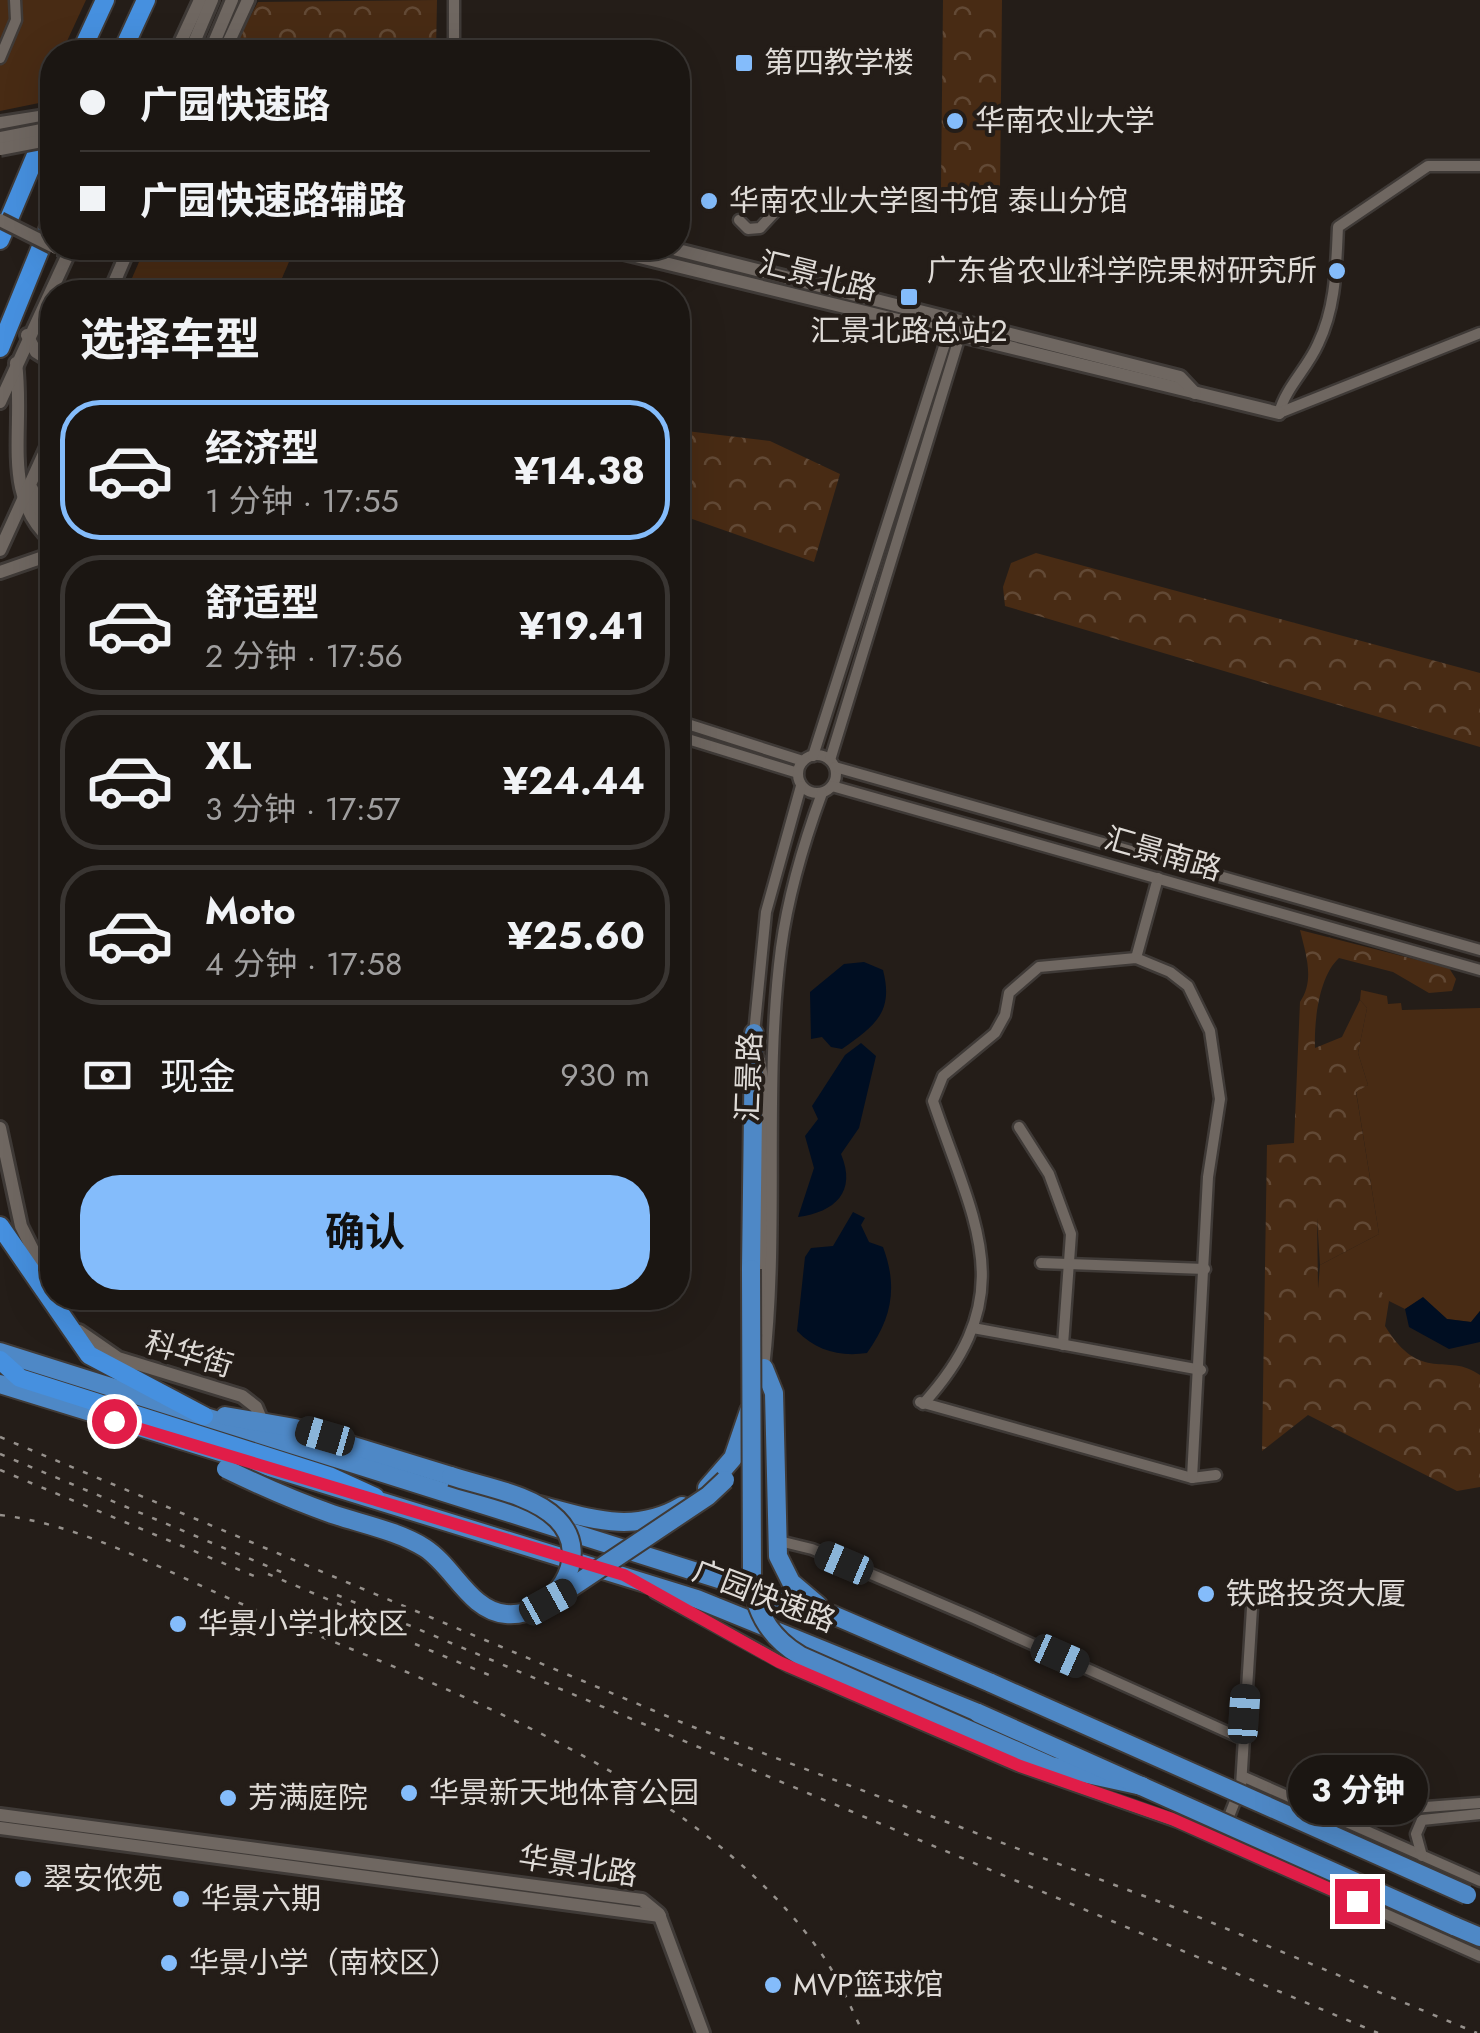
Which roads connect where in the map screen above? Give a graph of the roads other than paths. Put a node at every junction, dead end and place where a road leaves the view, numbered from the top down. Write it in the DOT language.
graph roads {
  1 [pos="15,0"];
  2 [pos="102,0"];
  3 [pos="200,0"];
  4 [pos="212,0"];
  5 [pos="232,0"];
  6 [pos="248,0"];
  7 [pos="454,0"];
  8 [pos="144,3"];
  9 [pos="85,40"];
  10 [pos="127,40"];
  11 [pos="182,40"];
  12 [pos="195,40"];
  13 [pos="215,40"];
  14 [pos="231,40"];
  15 [pos="454,40"];
  16 [pos="0,58"];
  17 [pos="40,118"];
  18 [pos="0,123"];
  19 [pos="40,130"];
  20 [pos="0,138"];
  21 [pos="40,141"];
  22 [pos="40,145"];
  23 [pos="0,149"];
  24 [pos="1480,166"];
  25 [pos="784,201"];
  26 [pos="0,220"];
  27 [pos="739,220"];
  28 [pos="0,240"];
  29 [pos="40,240"];
  30 [pos="40,250"];
  31 [pos="690,253"];
  32 [pos="651,260"];
  33 [pos="40,309"];
  34 [pos="956,318"];
  35 [pos="946,333"];
  36 [pos="1480,333"];
  37 [pos="27,335"];
  38 [pos="963,338"];
  39 [pos="0,348"];
  40 [pos="40,354"];
  41 [pos="16,363"];
  42 [pos="1196,395"];
  43 [pos="0,402"];
  44 [pos="1279,413"];
  45 [pos="40,468"];
  46 [pos="32,489"];
  47 [pos="40,510"];
  48 [pos="21,513"];
  49 [pos="40,530"];
  50 [pos="0,550"];
  51 [pos="40,558"];
  52 [pos="0,572"];
  53 [pos="690,724"];
  54 [pos="690,740"];
  55 [pos="808,758"];
  56 [pos="832,764"];
  57 [pos="798,773"];
  58 [pos="802,786"];
  59 [pos="827,789"];
  60 [pos="1158,878"];
  61 [pos="1480,950"];
  62 [pos="1136,958"];
  63 [pos="1480,970"];
  64 [pos="754,1033"];
  65 [pos="1019,1127"];
  66 [pos="0,1128"];
  67 [pos="0,1226"];
  68 [pos="1070,1263"];
  69 [pos="40,1264"];
  70 [pos="1040,1264"];
  71 [pos="1205,1269"];
  72 [pos="40,1288"];
  73 [pos="54,1310"];
  74 [pos="66,1310"];
  75 [pos="973,1328"];
  76 [pos="1064,1345"];
  77 [pos="0,1356"];
  78 [pos="758,1369"];
  79 [pos="1201,1370"];
  80 [pos="0,1384"];
  81 [pos="204,1416"];
  82 [pos="261,1419"];
  83 [pos="173,1440"];
  84 [pos="1216,1475"];
  85 [pos="723,1476"];
  86 [pos="1192,1478"];
  87 [pos="375,1497"];
  88 [pos="533,1503"];
  89 [pos="775,1540"];
  90 [pos="624,1575"];
  91 [pos="548,1602"];
  92 [pos="1252,1608"];
  93 [pos="833,1615"];
  94 [pos="1243,1740"];
  95 [pos="1242,1776"];
  96 [pos="1142,1786"];
  97 [pos="1480,1804"];
  98 [pos="1328,1814"];
  99 [pos="1480,1814"];
  100 [pos="0,1815"];
  101 [pos="0,1828"];
  102 [pos="1219,1840"];
  103 [pos="1422,1856"];
  104 [pos="1476,1892"];
  105 [pos="660,1916"];
  106 [pos="1480,1937"];
  107 [pos="1480,1956"];
  108 [pos="703,2033"];
  1 -- 16 [label="street"];
  2 -- 9 [label="highway"];
  3 -- 11 [label="street"];
  4 -- 12 [label="street"];
  5 -- 13 [label="street"];
  6 -- 14 [label="street"];
  7 -- 15 [label="street"];
  8 -- 10 [label="highway"];
  17 -- 18 [label="street"];
  19 -- 20 [label="street, bridge"];
  21 -- 23 [label="street, bridge"];
  22 -- 28 [label="highway"];
  24 -- 44 [label="street"];
  25 -- 27 [label="street"];
  26 -- 29 [label="street, bridge"];
  30 -- 39 [label="highway"];
  31 -- 34 [label="street, 汇景北路"];
  32 -- 35 [label="street, 汇景北路"];
  33 -- 37 [label="street"];
  34 -- 35 [label="street"];
  34 -- 38 [label="street"];
  34 -- 42 [label="street, 汇景北路"];
  35 -- 38 [label="street, 汇景北路"];
  35 -- 55 [label="street"];
  36 -- 44 [label="street"];
  37 -- 40 [label="street"];
  37 -- 41 [label="street"];
  38 -- 42 [label="street, 汇景北路"];
  38 -- 56 [label="street"];
  41 -- 43 [label="street"];
  41 -- 48 [label="street"];
  42 -- 44 [label="street, 汇景北路"];
  45 -- 46 [label="street"];
  46 -- 47 [label="street"];
  46 -- 48 [label="street"];
  48 -- 49 [label="street"];
  48 -- 50 [label="street"];
  51 -- 52 [label="street"];
  53 -- 55 [label="street"];
  54 -- 57 [label="street"];
  55 -- 56 [label="street, 汇景南路"];
  55 -- 57 [label="street"];
  56 -- 59 [label="street, 汇景路"];
  56 -- 61 [label="street, 汇景南路"];
  57 -- 58 [label="street"];
  58 -- 59 [label="street, 汇景南路"];
  58 -- 64 [label="street, 汇景路"];
  59 -- 60 [label="street, 汇景南路"];
  59 -- 78 [label="street, 汇景路"];
  60 -- 62 [label="street"];
  60 -- 63 [label="street, 汇景南路"];
  62 -- 71 [label="street"];
  62 -- 75 [label="street"];
  64 -- 78 [label="street, 汇景路"];
  64 -- 96 [label="highway, bridge"];
  65 -- 68 [label="street"];
  66 -- 69 [label="street"];
  67 -- 72 [label="highway"];
  68 -- 70 [label="street"];
  68 -- 71 [label="street"];
  68 -- 76 [label="street"];
  71 -- 79 [label="street"];
  73 -- 81 [label="highway"];
  74 -- 82 [label="street, 科华街"];
  75 -- 76 [label="street"];
  75 -- 86 [label="street"];
  76 -- 79 [label="street"];
  77 -- 81 [label="highway, 广园快速路"];
  77 -- 87 [label="highway"];
  78 -- 85 [label="highway"];
  78 -- 89 [label="highway"];
  79 -- 86 [label="street"];
  80 -- 83 [label="highway, 广园快速路"];
  81 -- 82 [label="highway"];
  81 -- 93 [label="highway, 广园快速路"];
  82 -- 88 [label="highway, bridge"];
  83 -- 87 [label="highway, 广园快速路"];
  83 -- 91 [label="highway, bridge"];
  84 -- 86 [label="street"];
  85 -- 88 [label="highway, bridge"];
  85 -- 91 [label="highway, bridge"];
  87 -- 90 [label="highway, 广园快速路"];
  88 -- 91 [label="highway, bridge"];
  89 -- 93 [label="highway"];
  89 -- 94 [label="street"];
  90 -- 96 [label="highway, 广园快速路, bridge"];
  90 -- 102 [label="street"];
  92 -- 94 [label="street"];
  93 -- 104 [label="highway, 广园快速路, bridge"];
  94 -- 95 [label="street"];
  95 -- 98 [label="street"];
  95 -- 102 [label="street"];
  96 -- 106 [label="highway, 广园快速路, bridge"];
  97 -- 98 [label="street"];
  98 -- 103 [label="street"];
  99 -- 103 [label="street"];
  100 -- 105 [label="street, 华景北路"];
  101 -- 105 [label="street, 华景北路"];
  102 -- 107 [label="street"];
  103 -- 104 [label="street"];
  105 -- 108 [label="street"];
}
